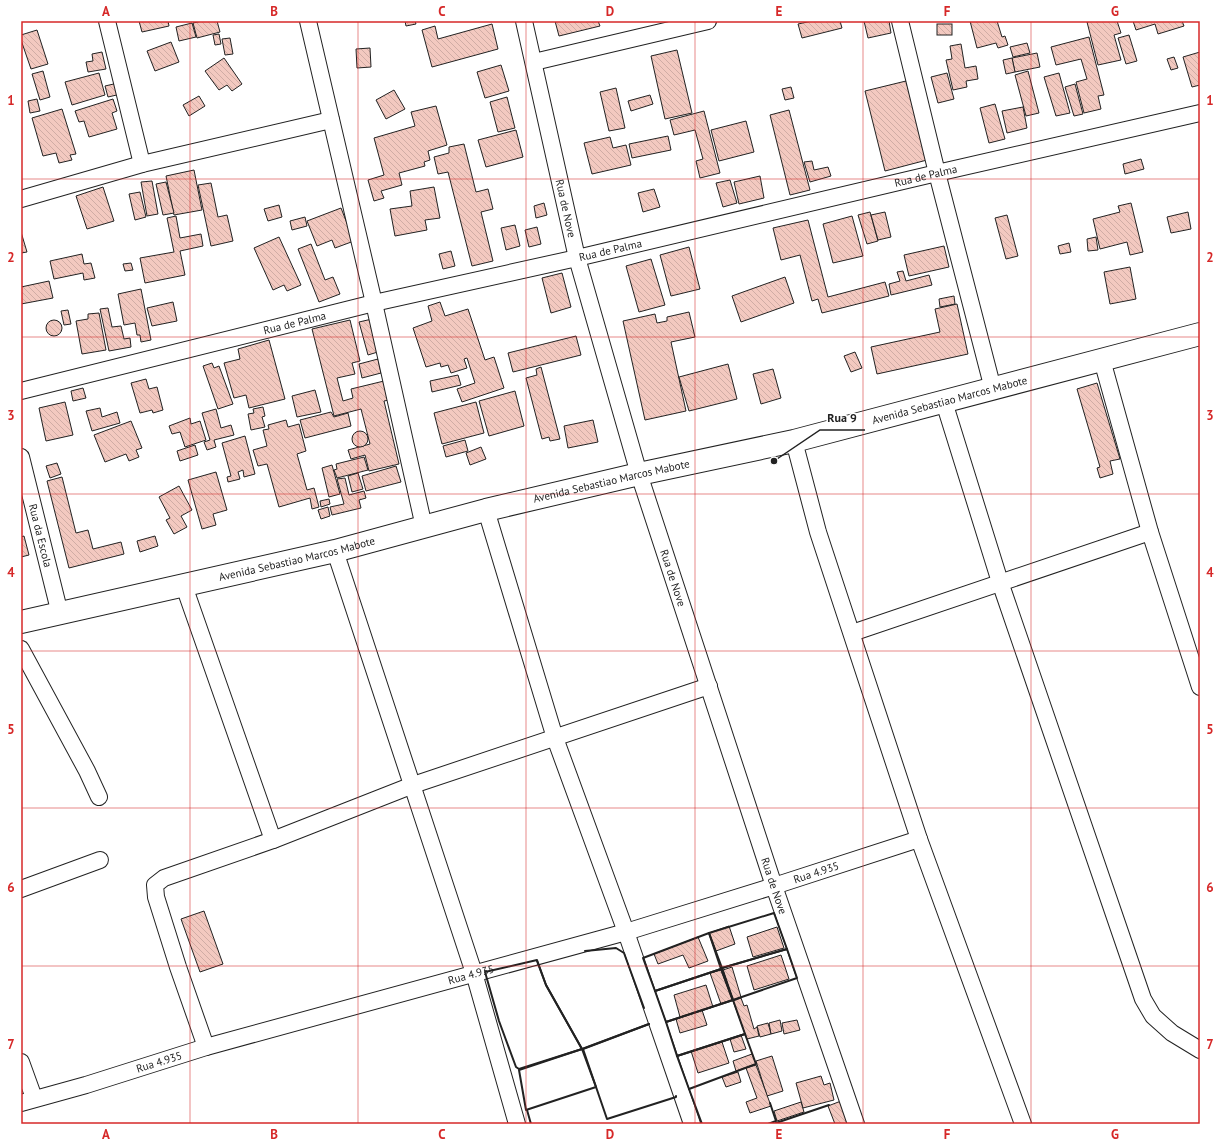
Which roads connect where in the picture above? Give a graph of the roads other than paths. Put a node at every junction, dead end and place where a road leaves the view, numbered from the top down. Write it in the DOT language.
graph roads {
  1 [pos="107,21"];
  2 [pos="308,21"];
  3 [pos="524,21"];
  4 [pos="708,21"];
  5 [pos="900,21"];
  6 [pos="534,62"];
  7 [pos="1200,113"];
  8 [pos="332,120"];
  9 [pos="142,164"];
  10 [pos="937,173"];
  11 [pos="21,199"];
  12 [pos="578,258"];
  13 [pos="374,303"];
  14 [pos="1200,334"];
  15 [pos="1102,360"];
  16 [pos="993,389"];
  17 [pos="21,391"];
  18 [pos="944,402"];
  19 [pos="794,441"];
  20 [pos="21,457"];
  21 [pos="639,474"];
  22 [pos="486,510"];
  23 [pos="424,527"];
  24 [pos="1150,532"];
  25 [pos="335,551"];
  26 [pos="1000,582"];
  27 [pos="184,586"];
  28 [pos="60,614"];
  29 [pos="21,622"];
  30 [pos="852,633"];
  31 [pos="21,649"];
  32 [pos="709,686"];
  33 [pos="1200,687"];
  34 [pos="555,738"];
  35 [pos="413,785"];
  36 [pos="99,797"];
  37 [pos="919,839"];
  38 [pos="273,840"];
  39 [pos="100,860"];
  40 [pos="774,886"];
  41 [pos="21,889"];
  42 [pos="626,932"];
  43 [pos="474,973"];
  44 [pos="206,1047"];
  45 [pos="1200,1050"];
  46 [pos="21,1062"];
  47 [pos="28,1100"];
  48 [pos="517,1124"];
  49 [pos="692,1124"];
  50 [pos="856,1124"];
  51 [pos="1023,1124"];
  1 -- 9 [label="street"];
  2 -- 8 [label="street"];
  3 -- 6 [label="street, Rua de Nove"];
  4 -- 6 [label="street"];
  5 -- 10 [label="street"];
  6 -- 12 [label="street, Rua de Nove"];
  7 -- 10 [label="street, Rua de Palma"];
  8 -- 9 [label="street"];
  8 -- 13 [label="street"];
  9 -- 11 [label="street"];
  10 -- 12 [label="street, Rua de Palma"];
  10 -- 16 [label="street"];
  12 -- 13 [label="street, Rua de Palma"];
  12 -- 21 [label="street, Rua de Nove"];
  13 -- 17 [label="street, Rua de Palma"];
  13 -- 23 [label="street"];
  14 -- 15 [label="main road, Avenida Sebastiao Marcos Mabote"];
  15 -- 16 [label="main road, Avenida Sebastiao Marcos Mabote"];
  15 -- 24 [label="street"];
  16 -- 18 [label="main road, Avenida Sebastiao Marcos Mabote"];
  18 -- 19 [label="main road, Avenida Sebastiao Marcos Mabote"];
  18 -- 26 [label="street"];
  19 -- 21 [label="main road, Avenida Sebastiao Marcos Mabote"];
  19 -- 30 [label="street"];
  20 -- 28 [label="street, Rua da Escola"];
  21 -- 22 [label="main road, Avenida Sebastiao Marcos Mabote"];
  21 -- 32 [label="street, Rua de Nove"];
  22 -- 23 [label="main road, Avenida Sebastiao Marcos Mabote"];
  22 -- 34 [label="street"];
  23 -- 25 [label="main road, Avenida Sebastiao Marcos Mabote"];
  24 -- 26 [label="street"];
  24 -- 33 [label="street"];
  25 -- 27 [label="main road, Avenida Sebastiao Marcos Mabote"];
  25 -- 35 [label="street"];
  26 -- 30 [label="street"];
  26 -- 45 [label="street"];
  27 -- 28 [label="main road, Avenida Sebastiao Marcos Mabote"];
  27 -- 38 [label="street"];
  28 -- 29 [label="main road, Avenida Sebastiao Marcos Mabote"];
  30 -- 37 [label="street"];
  31 -- 36 [label="street"];
  32 -- 34 [label="street"];
  32 -- 40 [label="street, Rua de Nove"];
  34 -- 35 [label="street"];
  34 -- 42 [label="street"];
  35 -- 38 [label="street"];
  35 -- 43 [label="street"];
  37 -- 40 [label="street, Rua 4.935"];
  37 -- 51 [label="street"];
  38 -- 44 [label="street"];
  39 -- 41 [label="street"];
  40 -- 42 [label="street, Rua 4.935"];
  40 -- 50 [label="street, Rua de Nove"];
  42 -- 43 [label="street, Rua 4.935"];
  42 -- 49 [label="street"];
  43 -- 44 [label="street, Rua 4.935"];
  43 -- 48 [label="street"];
  44 -- 47 [label="street, Rua 4.935"];
  46 -- 47 [label="street"];
}
